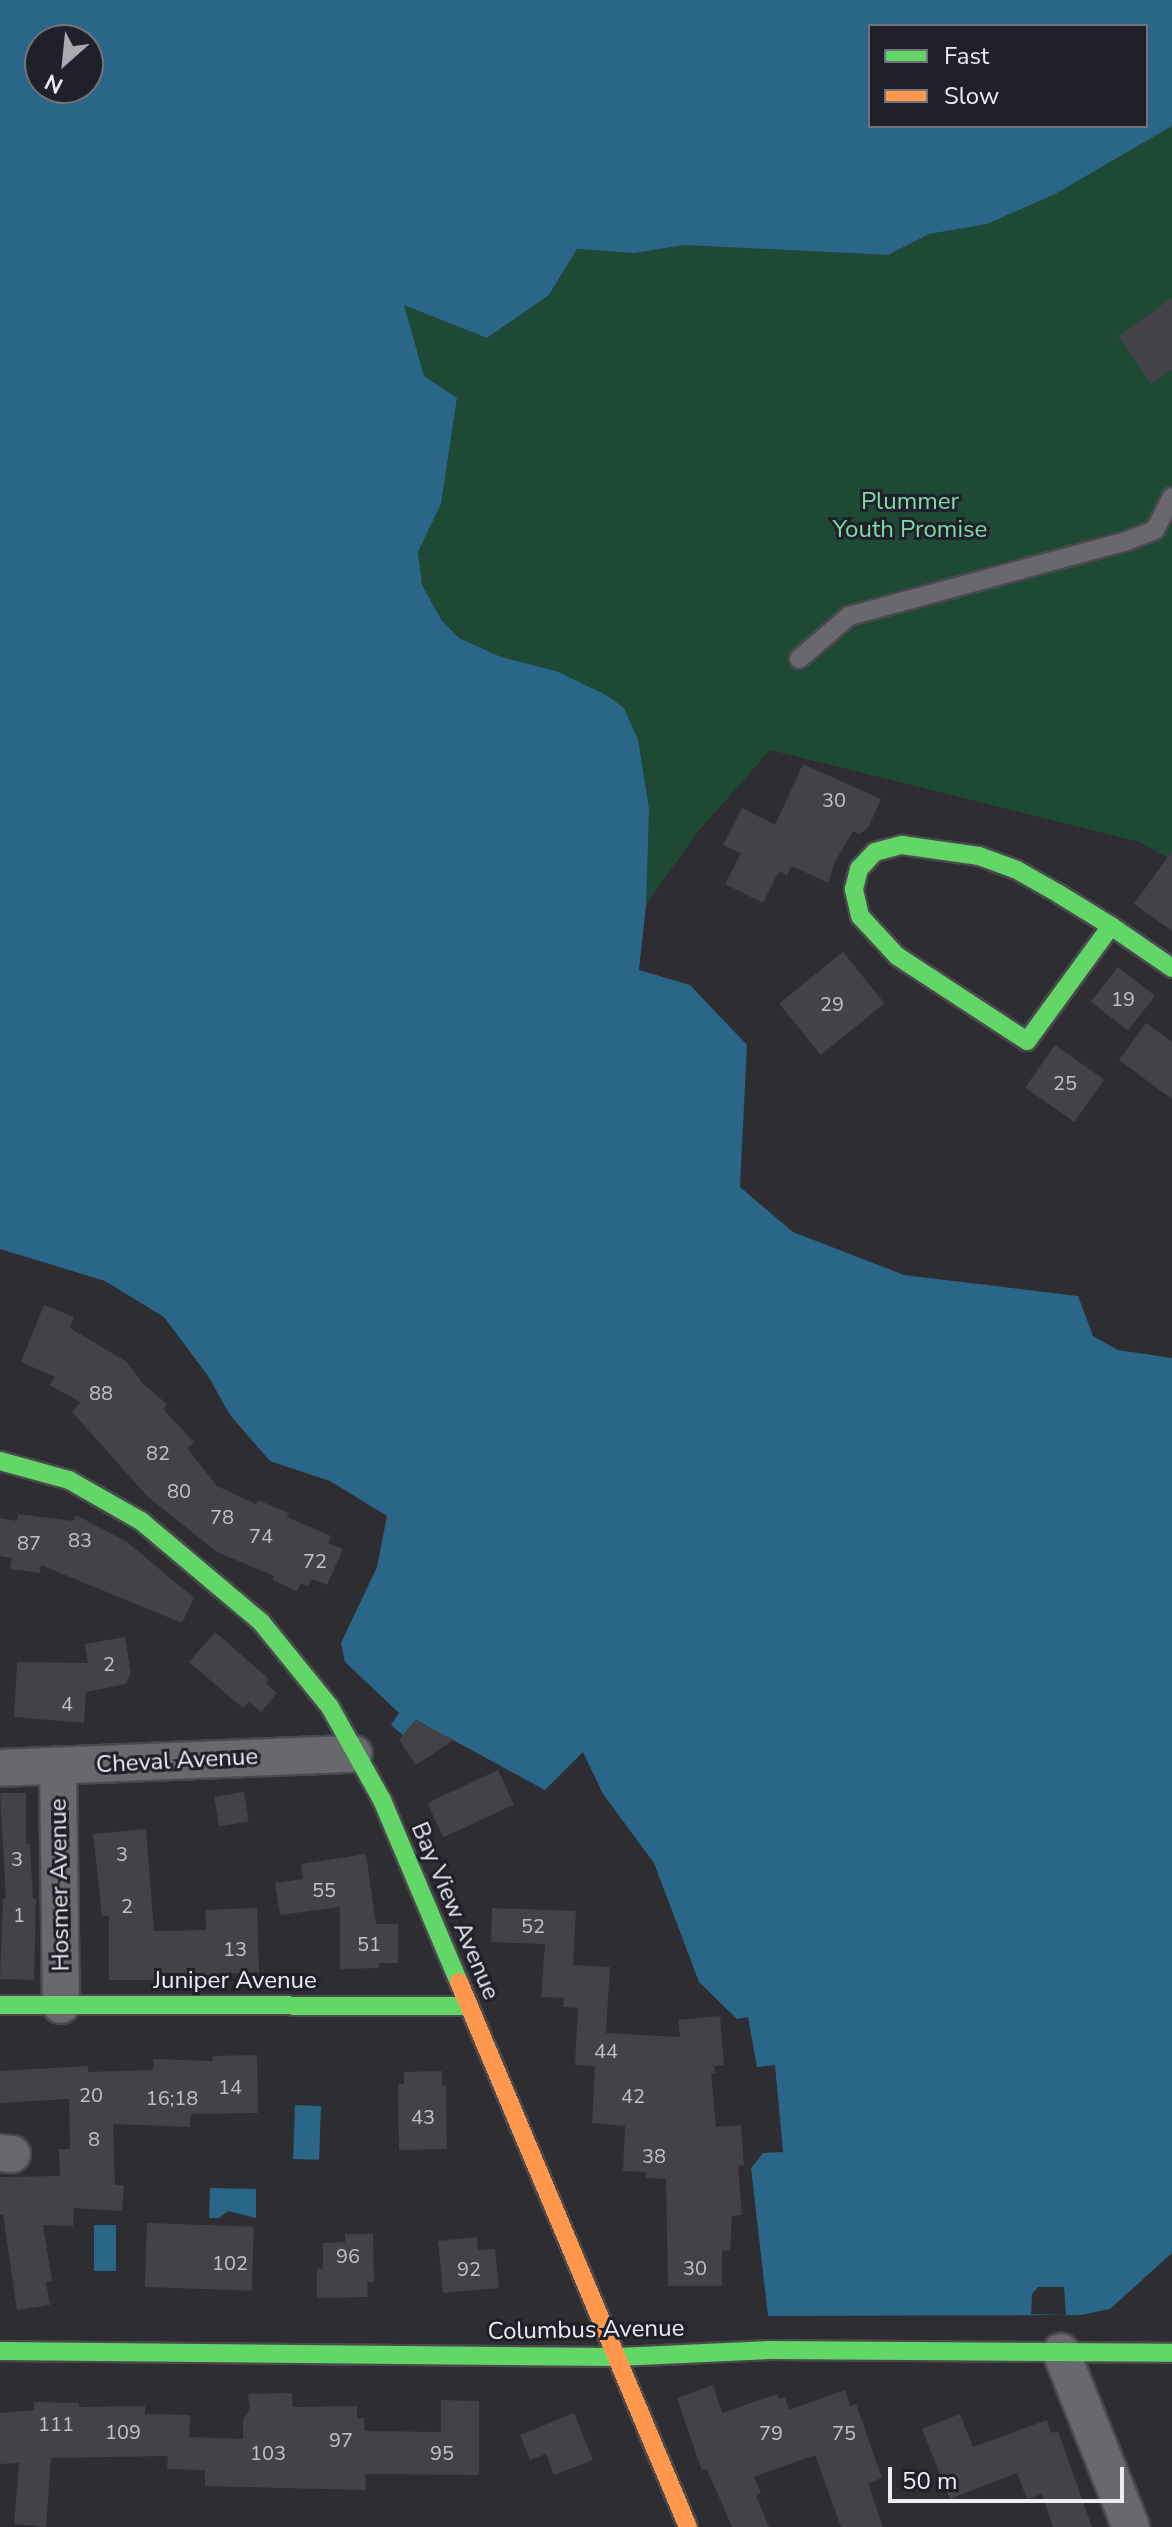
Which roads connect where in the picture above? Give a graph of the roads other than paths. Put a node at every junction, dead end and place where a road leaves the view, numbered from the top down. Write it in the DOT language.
graph roads {
  1 [pos="1172,497"];
  2 [pos="799,659"];
  3 [pos="1111,926"];
  4 [pos="1172,968"];
  5 [pos="0,1461"];
  6 [pos="354,1754"];
  7 [pos="58,1766"];
  8 [pos="0,1768"];
  9 [pos="0,2005"];
  10 [pos="61,2005"];
  11 [pos="469,2006"];
  12 [pos="0,2351"];
  13 [pos="1061,2352"];
  14 [pos="1172,2353"];
  15 [pos="618,2357"];
  16 [pos="688,2527"];
  17 [pos="1131,2527"];
  1 -- 2 [label="lane"];
  3 -- 3 [label="street"];
  3 -- 4 [label="street"];
  5 -- 6 [label="street, Bay View Avenue"];
  6 -- 7 [label="street, Cheval Avenue"];
  6 -- 11 [label="street, Bay View Avenue"];
  7 -- 8 [label="street, Cheval Avenue"];
  7 -- 10 [label="street, Hosmer Avenue"];
  9 -- 10 [label="street, Juniper Avenue"];
  10 -- 11 [label="street, Juniper Avenue"];
  11 -- 15 [label="street, Bay View Avenue"];
  12 -- 15 [label="street, Columbus Avenue"];
  13 -- 14 [label="street, Columbus Avenue"];
  13 -- 15 [label="street, Columbus Avenue"];
  13 -- 17 [label="street"];
  15 -- 16 [label="street, Bay View Avenue"];
}
